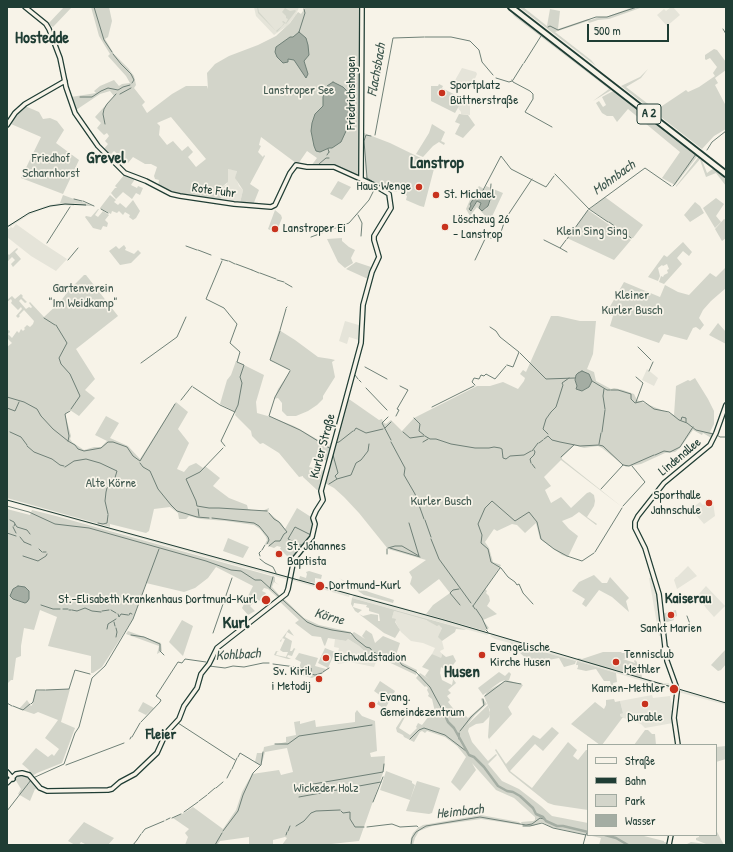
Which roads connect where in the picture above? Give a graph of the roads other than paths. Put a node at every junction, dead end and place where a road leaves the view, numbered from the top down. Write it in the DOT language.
graph roads {
  1 [pos="25,7"];
  2 [pos="362,7"];
  3 [pos="511,7"];
  4 [pos="516,7"];
  5 [pos="62,81"];
  6 [pos="7,125"];
  7 [pos="726,170"];
  8 [pos="726,174"];
  9 [pos="361,179"];
  10 [pos="726,405"];
  11 [pos="678,744"];
  12 [pos="7,772"];
  13 [pos="10,780"];
  1 -- 5 [label="main road, Rote Fuhr"];
  2 -- 9 [label="main road, Friedrichshagen"];
  3 -- 8 [label="highway, A 2"];
  4 -- 7 [label="highway, A 2"];
  5 -- 6 [label="main road"];
  5 -- 9 [label="main road, Rote Fuhr"];
  9 -- 13 [label="main road, Kurler Straße"];
  10 -- 11 [label="main road, Lindenallee, bridge"];
  12 -- 13 [label="main road"];
}
